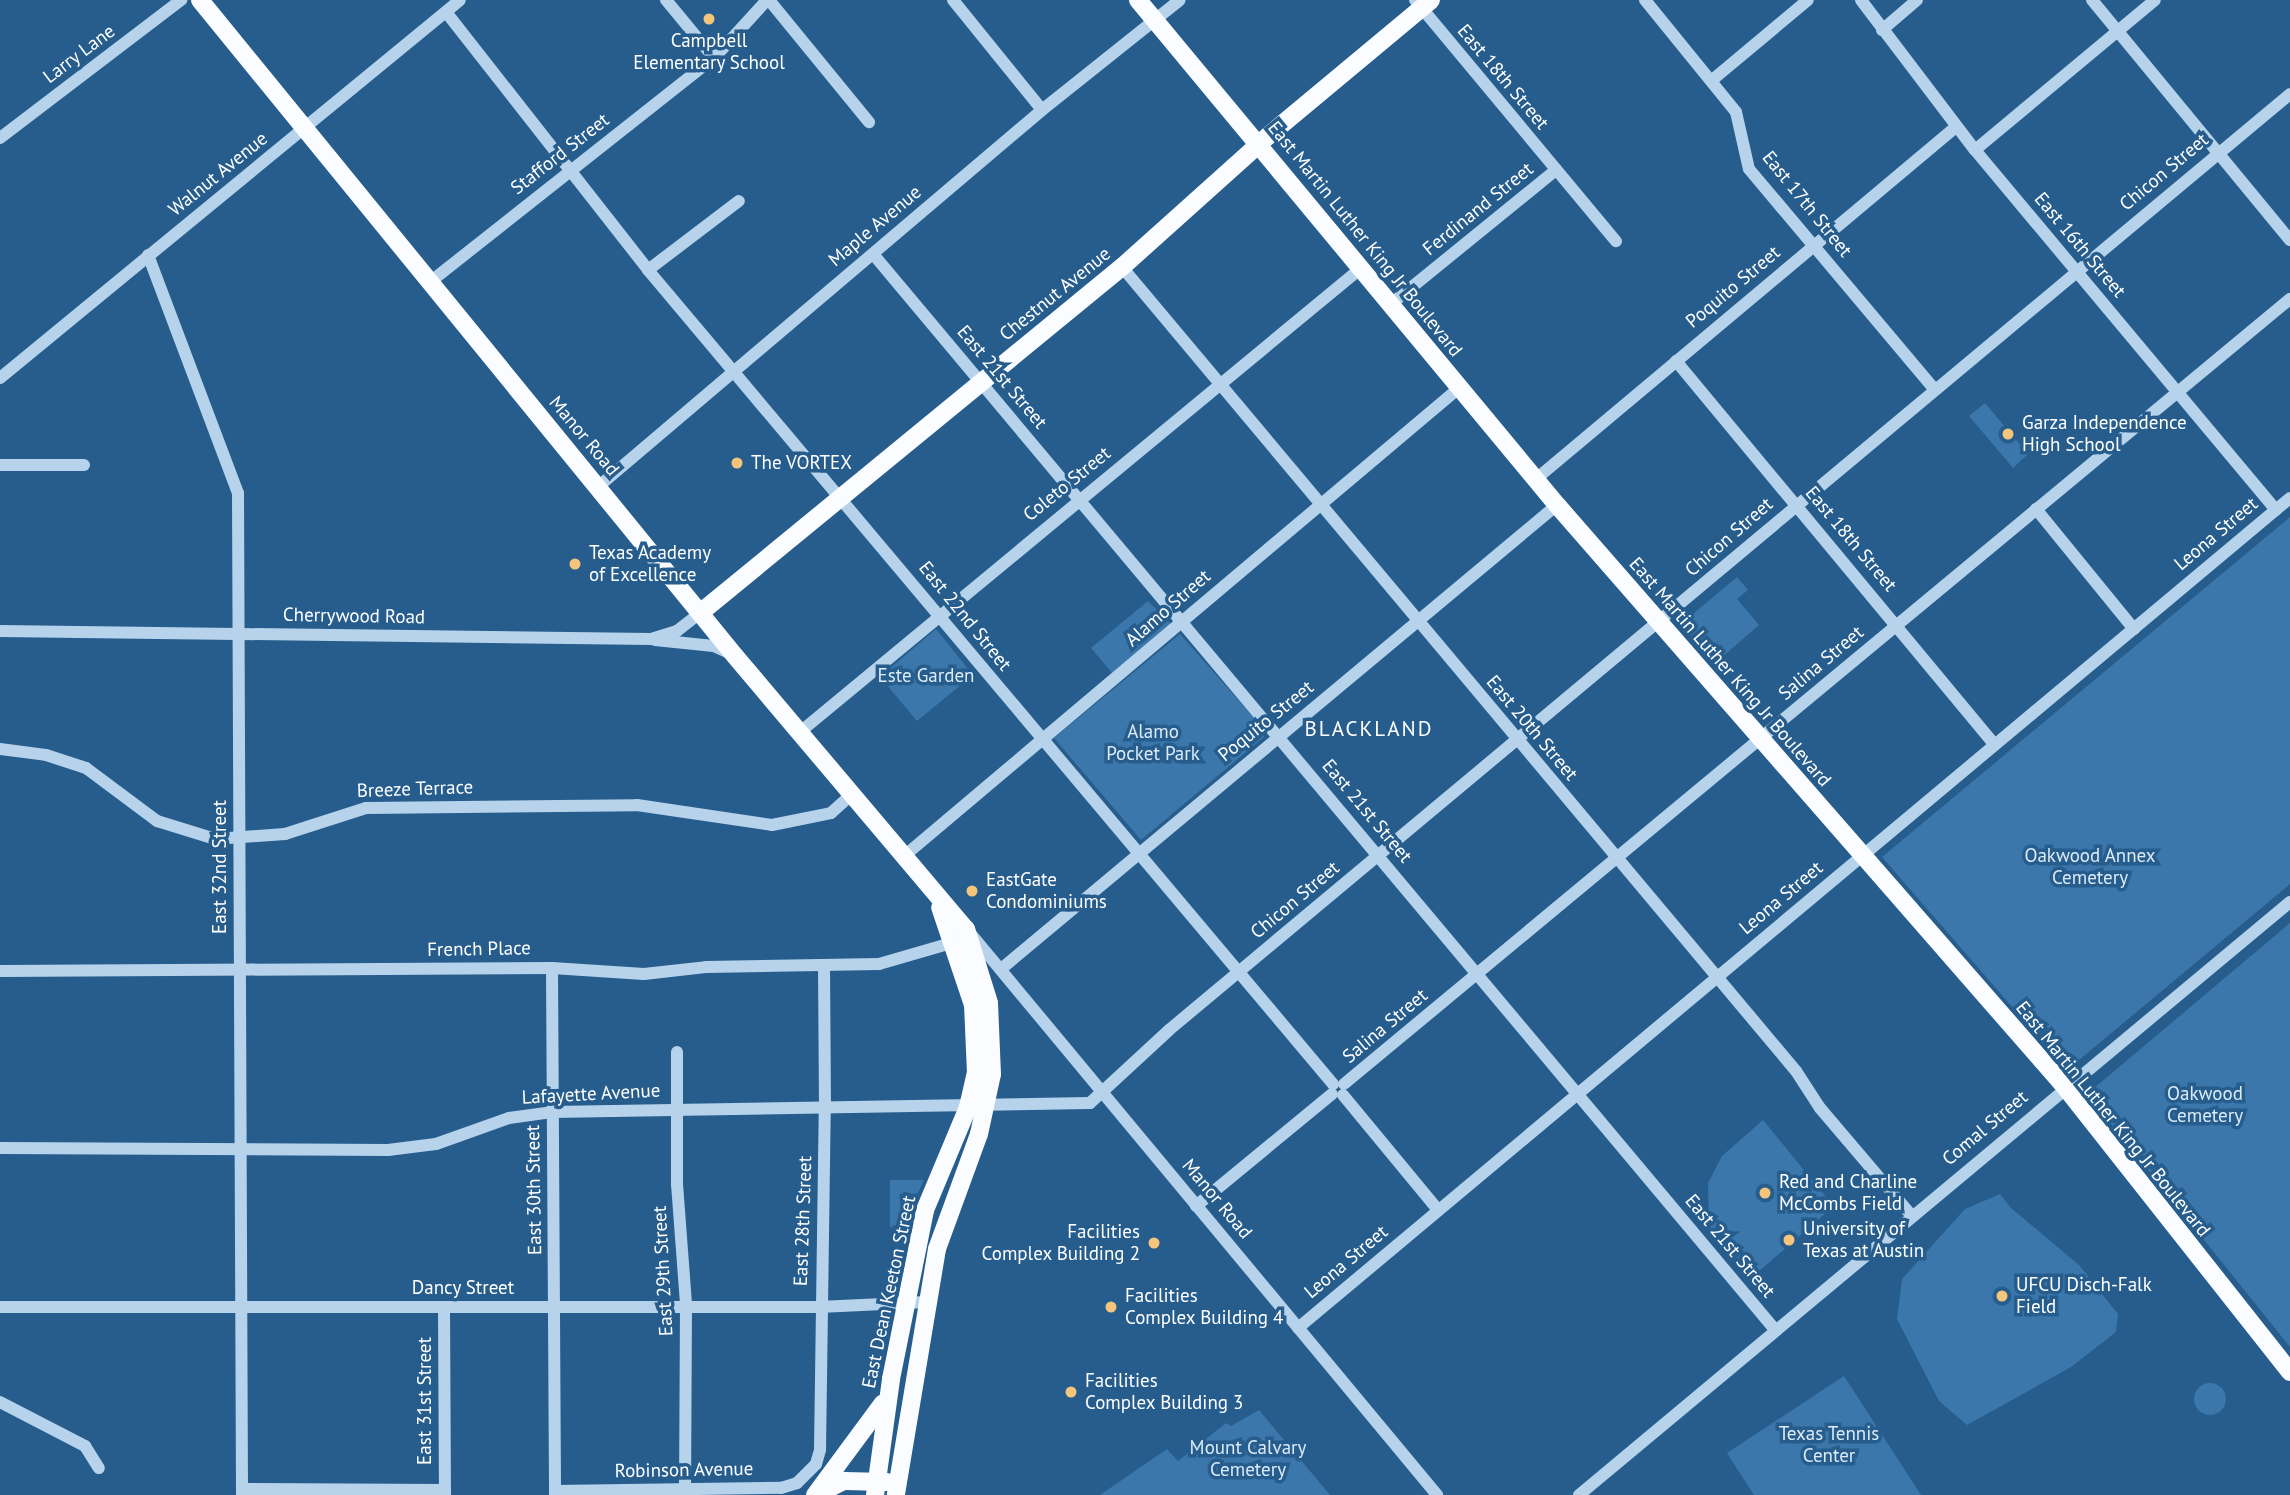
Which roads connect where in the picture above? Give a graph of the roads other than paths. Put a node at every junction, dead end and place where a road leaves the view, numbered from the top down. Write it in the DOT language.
graph roads {
  1 [pos="181,0"];
  2 [pos="200,0"];
  3 [pos="460,0"];
  4 [pos="666,0"];
  5 [pos="768,0"];
  6 [pos="953,0"];
  7 [pos="1138,0"];
  8 [pos="1180,0"];
  9 [pos="1645,0"];
  10 [pos="1808,0"];
  11 [pos="1861,0"];
  12 [pos="1917,0"];
  13 [pos="2092,0"];
  14 [pos="2155,0"];
  15 [pos="1422,3"];
  16 [pos="446,12"];
  17 [pos="1155,20"];
  18 [pos="1882,30"];
  19 [pos="2118,32"];
  20 [pos="714,58"];
  21 [pos="1711,81"];
  22 [pos="2290,94"];
  23 [pos="1042,110"];
  24 [pos="869,122"];
  25 [pos="1956,127"];
  26 [pos="303,128"];
  27 [pos="0,138"];
  28 [pos="1261,144"];
  29 [pos="1975,150"];
  30 [pos="2217,153"];
  31 [pos="573,169"];
  32 [pos="1556,170"];
  33 [pos="739,201"];
  34 [pos="2290,240"];
  35 [pos="1616,241"];
  36 [pos="1814,244"];
  37 [pos="873,254"];
  38 [pos="148,255"];
  39 [pos="1122,267"];
  40 [pos="1361,268"];
  41 [pos="648,270"];
  42 [pos="2076,270"];
  43 [pos="430,282"];
  44 [pos="2290,299"];
  45 [pos="1391,304"];
  46 [pos="1676,361"];
  47 [pos="734,371"];
  48 [pos="0,378"];
  49 [pos="981,382"];
  50 [pos="1221,384"];
  51 [pos="1459,388"];
  52 [pos="1934,389"];
  53 [pos="2176,391"];
  54 [pos="0,465"];
  55 [pos="84,465"];
  56 [pos="1535,479"];
  57 [pos="598,486"];
  58 [pos="2290,498"];
  59 [pos="844,499"];
  60 [pos="1079,499"];
  61 [pos="1320,504"];
  62 [pos="1797,504"];
  63 [pos="1557,505"];
  64 [pos="2036,509"];
  65 [pos="2276,510"];
  66 [pos="700,613"];
  67 [pos="938,613"];
  68 [pos="1181,620"];
  69 [pos="1417,621"];
  70 [pos="1658,622"];
  71 [pos="1897,625"];
  72 [pos="2134,628"];
  73 [pos="0,631"];
  74 [pos="239,633"];
  75 [pos="651,639"];
  76 [pos="735,656"];
  77 [pos="800,732"];
  78 [pos="1279,737"];
  79 [pos="1759,739"];
  80 [pos="1043,741"];
  81 [pos="1516,741"];
  82 [pos="1994,744"];
  83 [pos="0,749"];
  84 [pos="850,796"];
  85 [pos="240,839"];
  86 [pos="1135,852"];
  87 [pos="1379,855"];
  88 [pos="1862,855"];
  89 [pos="903,857"];
  90 [pos="1618,859"];
  91 [pos="936,898"];
  92 [pos="2290,902"];
  93 [pos="960,935"];
  94 [pos="824,966"];
  95 [pos="552,968"];
  96 [pos="1001,969"];
  97 [pos="0,971"];
  98 [pos="240,971"];
  99 [pos="1240,971"];
  100 [pos="1478,973"];
  101 [pos="1716,976"];
  102 [pos="677,1052"];
  103 [pos="2065,1087"];
  104 [pos="1338,1089"];
  105 [pos="1100,1092"];
  106 [pos="1576,1093"];
  107 [pos="968,1107"];
  108 [pos="986,1107"];
  109 [pos="825,1108"];
  110 [pos="678,1109"];
  111 [pos="552,1112"];
  112 [pos="0,1148"];
  113 [pos="241,1149"];
  114 [pos="1196,1206"];
  115 [pos="1438,1210"];
  116 [pos="1911,1215"];
  117 [pos="926,1302"];
  118 [pos="905,1303"];
  119 [pos="686,1306"];
  120 [pos="0,1307"];
  121 [pos="242,1307"];
  122 [pos="444,1307"];
  123 [pos="554,1307"];
  124 [pos="819,1307"];
  125 [pos="1298,1328"];
  126 [pos="1776,1331"];
  127 [pos="2290,1372"];
  128 [pos="891,1379"];
  129 [pos="0,1402"];
  130 [pos="99,1468"];
  131 [pos="809,1473"];
  132 [pos="685,1489"];
  133 [pos="897,1489"];
  134 [pos="874,1490"];
  135 [pos="242,1492"];
  136 [pos="445,1493"];
  137 [pos="555,1493"];
  138 [pos="816,1495"];
  139 [pos="860,1495"];
  140 [pos="1437,1495"];
  141 [pos="1579,1495"];
  1 -- 27 [label="street, Larry Lane"];
  2 -- 26 [label="main road, Manor Road"];
  3 -- 16 [label="street, Walnut Avenue"];
  4 -- 20 [label="street"];
  5 -- 20 [label="street, Stafford Street"];
  5 -- 24 [label="street"];
  6 -- 23 [label="street"];
  7 -- 17 [label="main road, East Martin Luther King Jr Boulevard"];
  8 -- 17 [label="street, Maple Avenue"];
  9 -- 21 [label="street, East 17th Street"];
  10 -- 21 [label="street"];
  11 -- 18 [label="street, East 16th Street"];
  12 -- 18 [label="street"];
  13 -- 19 [label="street"];
  14 -- 19 [label="street"];
  15 -- 28 [label="main road, Chestnut Avenue"];
  15 -- 32 [label="street, East 18th Street"];
  16 -- 26 [label="street, Walnut Avenue"];
  16 -- 31 [label="street, East 22nd Street"];
  17 -- 23 [label="street, Maple Avenue"];
  17 -- 28 [label="main road, East Martin Luther King Jr Boulevard"];
  18 -- 25 [label="street, East 16th Street"];
  19 -- 29 [label="street"];
  19 -- 30 [label="street"];
  20 -- 31 [label="street, Stafford Street"];
  21 -- 36 [label="street, East 17th Street"];
  22 -- 30 [label="street, Chicon Street"];
  23 -- 37 [label="street, Maple Avenue"];
  25 -- 29 [label="street, East 16th Street"];
  25 -- 36 [label="street, Poquito Street"];
  26 -- 38 [label="street, Walnut Avenue"];
  26 -- 43 [label="main road, Manor Road"];
  28 -- 39 [label="main road, Chestnut Avenue"];
  28 -- 40 [label="main road, East Martin Luther King Jr Boulevard"];
  29 -- 42 [label="street, East 16th Street"];
  30 -- 34 [label="street"];
  30 -- 42 [label="street, Chicon Street"];
  31 -- 41 [label="street, East 22nd Street"];
  31 -- 43 [label="street, Stafford Street"];
  32 -- 35 [label="street, East 18th Street"];
  32 -- 45 [label="street, Ferdinand Street"];
  33 -- 41 [label="street"];
  36 -- 46 [label="street, Poquito Street"];
  36 -- 52 [label="street, East 17th Street"];
  37 -- 47 [label="street, Maple Avenue"];
  37 -- 49 [label="street, East 21st Street"];
  38 -- 48 [label="street, Walnut Avenue"];
  38 -- 74 [label="street, East 32nd Street"];
  39 -- 49 [label="main road, Chestnut Avenue"];
  39 -- 50 [label="street, East 20th Street"];
  40 -- 45 [label="main road, East Martin Luther King Jr Boulevard"];
  40 -- 50 [label="street, Coleto Street"];
  41 -- 47 [label="street, East 22nd Street"];
  42 -- 52 [label="street, Chicon Street"];
  42 -- 53 [label="street, East 16th Street"];
  43 -- 57 [label="main road, Manor Road"];
  44 -- 53 [label="street, Salina Street"];
  45 -- 51 [label="main road, East Martin Luther King Jr Boulevard"];
  46 -- 56 [label="street, Poquito Street"];
  46 -- 62 [label="street, East 18th Street"];
  47 -- 57 [label="street, Maple Avenue"];
  47 -- 59 [label="street, East 22nd Street"];
  49 -- 59 [label="main road, Chestnut Avenue"];
  49 -- 60 [label="street, East 21st Street"];
  50 -- 60 [label="street, Coleto Street"];
  50 -- 61 [label="street, East 20th Street"];
  51 -- 56 [label="main road, East Martin Luther King Jr Boulevard"];
  51 -- 61 [label="street, Alamo Street"];
  52 -- 62 [label="street, Chicon Street"];
  53 -- 64 [label="street, Salina Street"];
  53 -- 65 [label="street, East 16th Street"];
  54 -- 55 [label="street"];
  56 -- 63 [label="main road, East Martin Luther King Jr Boulevard"];
  57 -- 66 [label="main road, Manor Road"];
  58 -- 65 [label="street, Leona Street"];
  59 -- 66 [label="main road, Chestnut Avenue"];
  59 -- 67 [label="street, East 22nd Street"];
  60 -- 67 [label="street, Coleto Street"];
  60 -- 68 [label="street, East 21st Street"];
  61 -- 68 [label="street, Alamo Street"];
  61 -- 69 [label="street, East 20th Street"];
  62 -- 70 [label="street, Chicon Street"];
  62 -- 71 [label="street, East 18th Street"];
  63 -- 69 [label="street, Poquito Street"];
  63 -- 70 [label="main road, East Martin Luther King Jr Boulevard"];
  64 -- 71 [label="street, Salina Street"];
  64 -- 72 [label="street"];
  65 -- 72 [label="street, Leona Street"];
  66 -- 75 [label="street, Cherrywood Road"];
  66 -- 76 [label="main road, Manor Road"];
  67 -- 77 [label="street, Coleto Street"];
  67 -- 80 [label="street, East 22nd Street"];
  68 -- 78 [label="street, East 21st Street"];
  68 -- 80 [label="street, Alamo Street"];
  69 -- 78 [label="street, Poquito Street"];
  69 -- 81 [label="street, East 20th Street"];
  70 -- 79 [label="main road, East Martin Luther King Jr Boulevard"];
  70 -- 81 [label="street, Chicon Street"];
  71 -- 79 [label="street, Salina Street"];
  71 -- 82 [label="street, East 18th Street"];
  72 -- 82 [label="street, Leona Street"];
  73 -- 74 [label="street, Cherrywood Road"];
  74 -- 75 [label="street, Cherrywood Road"];
  74 -- 85 [label="street, East 32nd Street"];
  75 -- 76 [label="street"];
  76 -- 77 [label="main road, Manor Road"];
  77 -- 84 [label="main road, Manor Road"];
  78 -- 86 [label="street, Poquito Street"];
  78 -- 87 [label="street, East 21st Street"];
  79 -- 88 [label="main road, East Martin Luther King Jr Boulevard"];
  79 -- 90 [label="street, Salina Street"];
  80 -- 86 [label="street, East 22nd Street"];
  80 -- 89 [label="street, Alamo Street"];
  81 -- 87 [label="street, Chicon Street"];
  81 -- 90 [label="street, East 20th Street"];
  82 -- 88 [label="street, Leona Street"];
  83 -- 85 [label="street, Breeze Terrace"];
  84 -- 85 [label="street, Breeze Terrace"];
  84 -- 89 [label="main road, Manor Road"];
  85 -- 98 [label="street, East 32nd Street"];
  86 -- 96 [label="street, Poquito Street"];
  86 -- 99 [label="street, East 22nd Street"];
  87 -- 99 [label="street, Chicon Street"];
  87 -- 100 [label="street, East 21st Street"];
  88 -- 101 [label="street, Leona Street"];
  88 -- 103 [label="main road, East Martin Luther King Jr Boulevard"];
  89 -- 91 [label="main road, Manor Road"];
  90 -- 100 [label="street, Salina Street"];
  90 -- 101 [label="street, East 20th Street"];
  91 -- 93 [label="main road, East Dean Keeton Street"];
  92 -- 103 [label="street, Comal Street"];
  93 -- 94 [label="street, French Place"];
  93 -- 96 [label="street, Manor Road"];
  93 -- 107 [label="main road, East Dean Keeton Street"];
  93 -- 108 [label="main road, East Dean Keeton Street"];
  94 -- 95 [label="street, French Place"];
  94 -- 109 [label="street, East 28th Street"];
  95 -- 98 [label="street, French Place"];
  95 -- 111 [label="street, East 30th Street"];
  96 -- 105 [label="street, Manor Road"];
  97 -- 98 [label="street, French Place"];
  98 -- 113 [label="street, East 32nd Street"];
  99 -- 104 [label="street, East 22nd Street"];
  99 -- 105 [label="street, Chicon Street"];
  100 -- 104 [label="street, Salina Street"];
  100 -- 106 [label="street, East 21st Street"];
  101 -- 106 [label="street, Leona Street"];
  101 -- 116 [label="street, East 20th Street"];
  102 -- 110 [label="street, East 29th Street"];
  103 -- 116 [label="street, Comal Street"];
  103 -- 127 [label="main road, East Martin Luther King Jr Boulevard"];
  104 -- 114 [label="street, Salina Street"];
  104 -- 115 [label="street, East 22nd Street"];
  105 -- 108 [label="street, Lafayette Avenue"];
  105 -- 114 [label="street, Manor Road"];
  106 -- 115 [label="street, Leona Street"];
  106 -- 126 [label="street, East 21st Street"];
  107 -- 108 [label="street, Lafayette Avenue"];
  107 -- 109 [label="street, Lafayette Avenue"];
  107 -- 118 [label="main road, East Dean Keeton Street"];
  108 -- 117 [label="main road, East Dean Keeton Street"];
  109 -- 110 [label="street, Lafayette Avenue"];
  109 -- 124 [label="street, East 28th Street"];
  110 -- 111 [label="street, Lafayette Avenue"];
  110 -- 119 [label="street, East 29th Street"];
  111 -- 113 [label="street, Lafayette Avenue"];
  111 -- 123 [label="street, East 30th Street"];
  112 -- 113 [label="street, Lafayette Avenue"];
  113 -- 121 [label="street, East 32nd Street"];
  114 -- 125 [label="street, Manor Road"];
  115 -- 125 [label="street, Leona Street"];
  116 -- 126 [label="street, Comal Street"];
  117 -- 118 [label="street, Dancy Street"];
  117 -- 133 [label="main road, East Dean Keeton Street"];
  118 -- 124 [label="street, Dancy Street"];
  118 -- 128 [label="main road, East Dean Keeton Street"];
  119 -- 123 [label="street, Dancy Street"];
  119 -- 124 [label="street, Dancy Street"];
  119 -- 132 [label="street, East 29th Street"];
  120 -- 121 [label="street, Dancy Street"];
  121 -- 122 [label="street, Dancy Street"];
  121 -- 135 [label="street, East 32nd Street"];
  122 -- 123 [label="street, Dancy Street"];
  122 -- 136 [label="street, East 31st Street"];
  123 -- 137 [label="street, East 30th Street"];
  124 -- 131 [label="street, East 28th Street"];
  125 -- 140 [label="street, Manor Road"];
  126 -- 141 [label="street, Comal Street"];
  128 -- 134 [label="main road, East Dean Keeton Street"];
  128 -- 138 [label="main road"];
  129 -- 130 [label="street"];
  131 -- 132 [label="street, Robinson Avenue"];
  132 -- 137 [label="street, Robinson Avenue"];
  133 -- 134 [label="main road"];
  134 -- 138 [label="main road"];
  134 -- 139 [label="main road"];
  135 -- 136 [label="street"];
}
